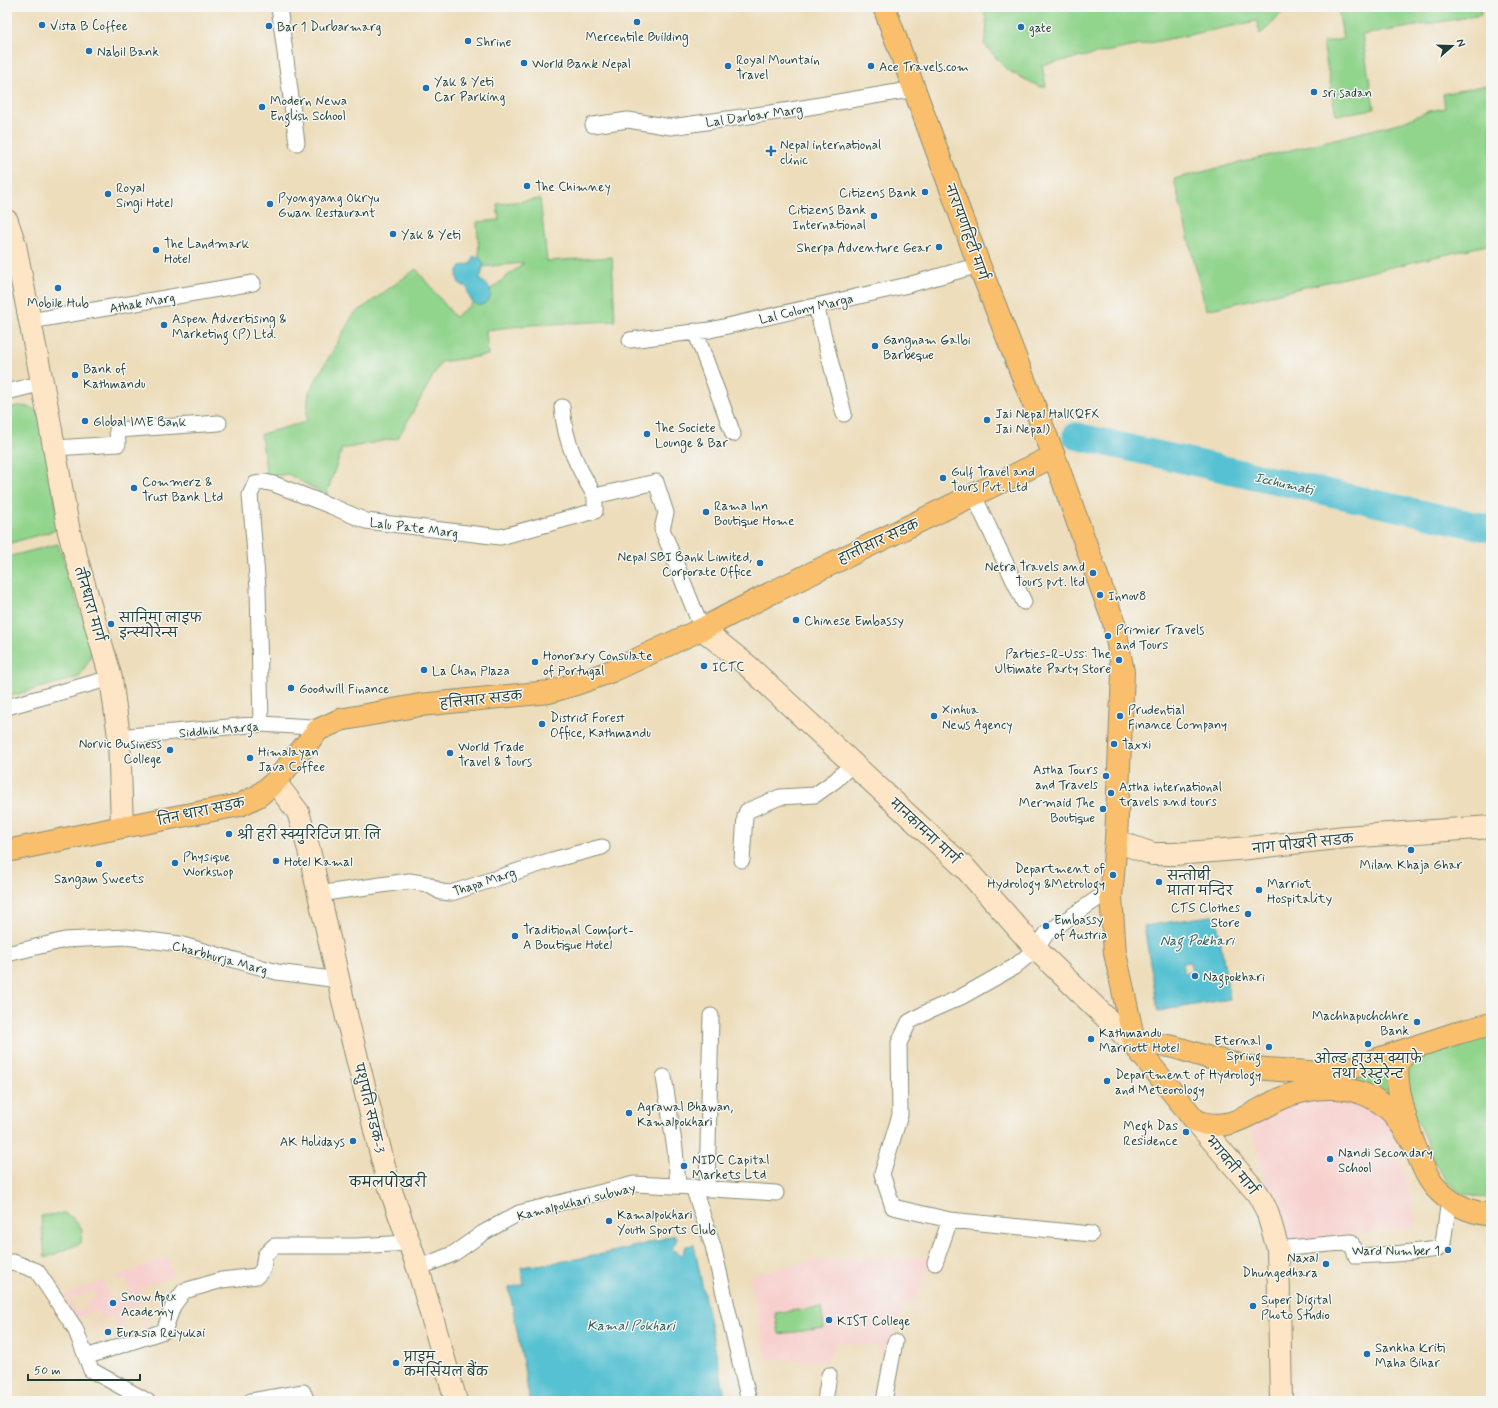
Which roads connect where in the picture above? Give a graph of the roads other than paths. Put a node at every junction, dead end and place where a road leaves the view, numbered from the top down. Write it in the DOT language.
graph roads {
  1 [pos="279,7"];
  2 [pos="884,7"];
  3 [pos="915,89"];
  4 [pos="593,125"];
  5 [pos="296,142"];
  6 [pos="7,221"];
  7 [pos="979,265"];
  8 [pos="253,283"];
  9 [pos="816,306"];
  10 [pos="30,321"];
  11 [pos="695,331"];
  12 [pos="630,340"];
  13 [pos="42,383"];
  14 [pos="7,392"];
  15 [pos="562,407"];
  16 [pos="844,414"];
  17 [pos="220,423"];
  18 [pos="733,434"];
  19 [pos="55,448"];
  20 [pos="1054,456"];
  21 [pos="595,496"];
  22 [pos="974,496"];
  23 [pos="1024,602"];
  24 [pos="702,629"];
  25 [pos="111,678"];
  26 [pos="7,707"];
  27 [pos="261,724"];
  28 [pos="318,730"];
  29 [pos="119,737"];
  30 [pos="853,763"];
  31 [pos="275,782"];
  32 [pos="122,827"];
  33 [pos="1491,827"];
  34 [pos="1116,841"];
  35 [pos="602,847"];
  36 [pos="7,851"];
  37 [pos="742,860"];
  38 [pos="1113,888"];
  39 [pos="318,894"];
  40 [pos="1036,949"];
  41 [pos="7,954"];
  42 [pos="339,980"];
  43 [pos="711,1016"];
  44 [pos="1491,1024"];
  45 [pos="1135,1046"];
  46 [pos="1411,1048"];
  47 [pos="664,1077"];
  48 [pos="1312,1080"];
  49 [pos="1196,1120"];
  50 [pos="1412,1140"];
  51 [pos="678,1185"];
  52 [pos="700,1188"];
  53 [pos="776,1193"];
  54 [pos="1449,1200"];
  55 [pos="1491,1215"];
  56 [pos="950,1220"];
  57 [pos="1091,1234"];
  58 [pos="409,1243"];
  59 [pos="1278,1249"];
  60 [pos="7,1263"];
  61 [pos="935,1263"];
  62 [pos="418,1268"];
  63 [pos="895,1342"];
  64 [pos="86,1357"];
  65 [pos="828,1375"];
  66 [pos="451,1400"];
  67 [pos="147,1401"];
  68 [pos="251,1401"];
  69 [pos="307,1401"];
  70 [pos="749,1401"];
  71 [pos="825,1401"];
  72 [pos="884,1401"];
  73 [pos="1281,1401"];
  1 -- 5 [label="street"];
  2 -- 3 [label="main road, नारायणहिटी मार्ग"];
  3 -- 4 [label="street, Lal Darbar Marg"];
  3 -- 7 [label="main road, नारायणहिटी मार्ग"];
  6 -- 10 [label="main road, तीनधारा मार्ग"];
  7 -- 9 [label="street, Lal Colony Marga"];
  7 -- 20 [label="main road, नारायणहिटी मार्ग"];
  8 -- 10 [label="street, Athak Marg"];
  9 -- 11 [label="street, Lal Colony Marga"];
  9 -- 16 [label="street"];
  10 -- 13 [label="main road, तीनधारा मार्ग"];
  11 -- 12 [label="street, Lal Colony Marga"];
  11 -- 18 [label="street"];
  13 -- 14 [label="street"];
  13 -- 19 [label="main road, तीनधारा मार्ग"];
  15 -- 21 [label="street"];
  17 -- 19 [label="street"];
  19 -- 25 [label="main road, तीनधारा मार्ग"];
  20 -- 22 [label="main road, हात्तीसार सडक"];
  20 -- 34 [label="main road, नारायणहिटी मार्ग"];
  21 -- 24 [label="street"];
  21 -- 27 [label="street, Lalu Pate Marg"];
  22 -- 23 [label="street"];
  22 -- 24 [label="main road, हात्तीसार सडक"];
  24 -- 28 [label="main road, हत्तिसार सडक"];
  24 -- 30 [label="main road, मानकामना मार्ग"];
  25 -- 26 [label="street"];
  25 -- 29 [label="main road, तीनधारा मार्ग"];
  27 -- 28 [label="street, Siddhik Marga"];
  27 -- 29 [label="street, Siddhik Marga"];
  28 -- 31 [label="main road, हत्तिसार सडक"];
  29 -- 32 [label="main road, तीनधारा मार्ग"];
  30 -- 37 [label="street"];
  30 -- 40 [label="main road, मानकामना मार्ग"];
  31 -- 32 [label="main road, तिन धारा सडक"];
  31 -- 39 [label="main road, पशुपति सडक-3"];
  32 -- 36 [label="main road, तिन धारा सडक"];
  33 -- 34 [label="main road, नाग पोखरी सडक"];
  34 -- 38 [label="main road, नारायणहिटी मार्ग"];
  35 -- 39 [label="street, Thapa Marg"];
  38 -- 40 [label="street"];
  38 -- 45 [label="main road, नारायणहिटी मार्ग"];
  39 -- 42 [label="main road, पशुपति सडक-3"];
  40 -- 45 [label="main road, मानकामना मार्ग"];
  40 -- 56 [label="street"];
  41 -- 42 [label="street, Charbhurja Marg"];
  42 -- 58 [label="main road, पशुपति सडक-3"];
  43 -- 52 [label="street"];
  44 -- 46 [label="main road"];
  45 -- 48 [label="main road"];
  45 -- 49 [label="main road, भगवती मार्ग"];
  46 -- 48 [label="main road"];
  46 -- 50 [label="main road"];
  47 -- 51 [label="street"];
  48 -- 49 [label="main road"];
  48 -- 50 [label="main road"];
  49 -- 59 [label="main road, भगवती मार्ग"];
  50 -- 54 [label="main road"];
  51 -- 52 [label="street, Kamalpokhari subway"];
  51 -- 62 [label="street, Kamalpokhari subway"];
  52 -- 53 [label="street, Kamalpokhari subway"];
  52 -- 70 [label="street"];
  54 -- 55 [label="main road"];
  54 -- 59 [label="street"];
  56 -- 57 [label="street"];
  56 -- 61 [label="street"];
  58 -- 62 [label="main road, पशुपति सडक-3"];
  58 -- 64 [label="street"];
  59 -- 73 [label="main road, भगवती मार्ग"];
  60 -- 64 [label="street"];
  62 -- 66 [label="main road, पशुपति सडक-3"];
  63 -- 72 [label="street"];
  64 -- 67 [label="street"];
  65 -- 71 [label="street"];
  68 -- 69 [label="street"];
}
